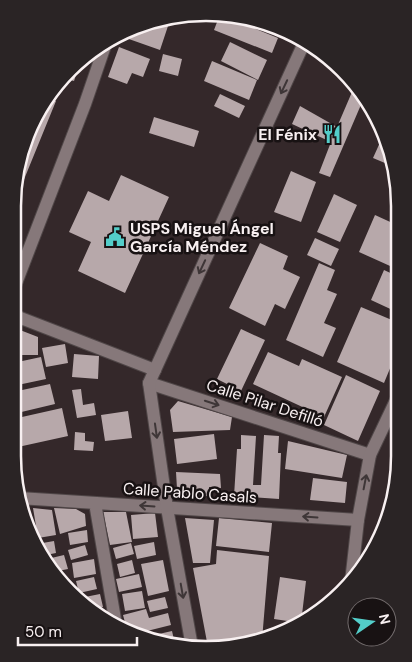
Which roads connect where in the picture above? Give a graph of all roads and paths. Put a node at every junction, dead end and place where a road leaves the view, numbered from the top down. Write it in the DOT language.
graph roads {
  1 [pos="302,48"];
  2 [pos="103,52"];
  3 [pos="21,273"];
  4 [pos="21,318"];
  5 [pos="154,370"];
  6 [pos="149,383"];
  7 [pos="391,411"];
  8 [pos="370,455"];
  9 [pos="27,498"];
  10 [pos="95,503"];
  11 [pos="167,508"];
  12 [pos="358,520"];
  13 [pos="353,569"];
  14 [pos="115,616"];
  15 [pos="191,640"];
  1 -- 5 [label="street, one-way"];
  2 -- 3 [label="street"];
  4 -- 5 [label="street"];
  5 -- 6 [label="street"];
  6 -- 8 [label="street, Calle Pilar Defilló, one-way"];
  6 -- 11 [label="street, one-way"];
  7 -- 8 [label="street"];
  12 -- 8 [label="street, one-way"];
  9 -- 10 [label="street, Calle Pablo Casals"];
  11 -- 10 [label="street, Calle Pablo Casals, one-way"];
  10 -- 14 [label="street"];
  12 -- 11 [label="street, Calle Pablo Casals, one-way"];
  11 -- 15 [label="street, one-way"];
  12 -- 13 [label="street"];
}
